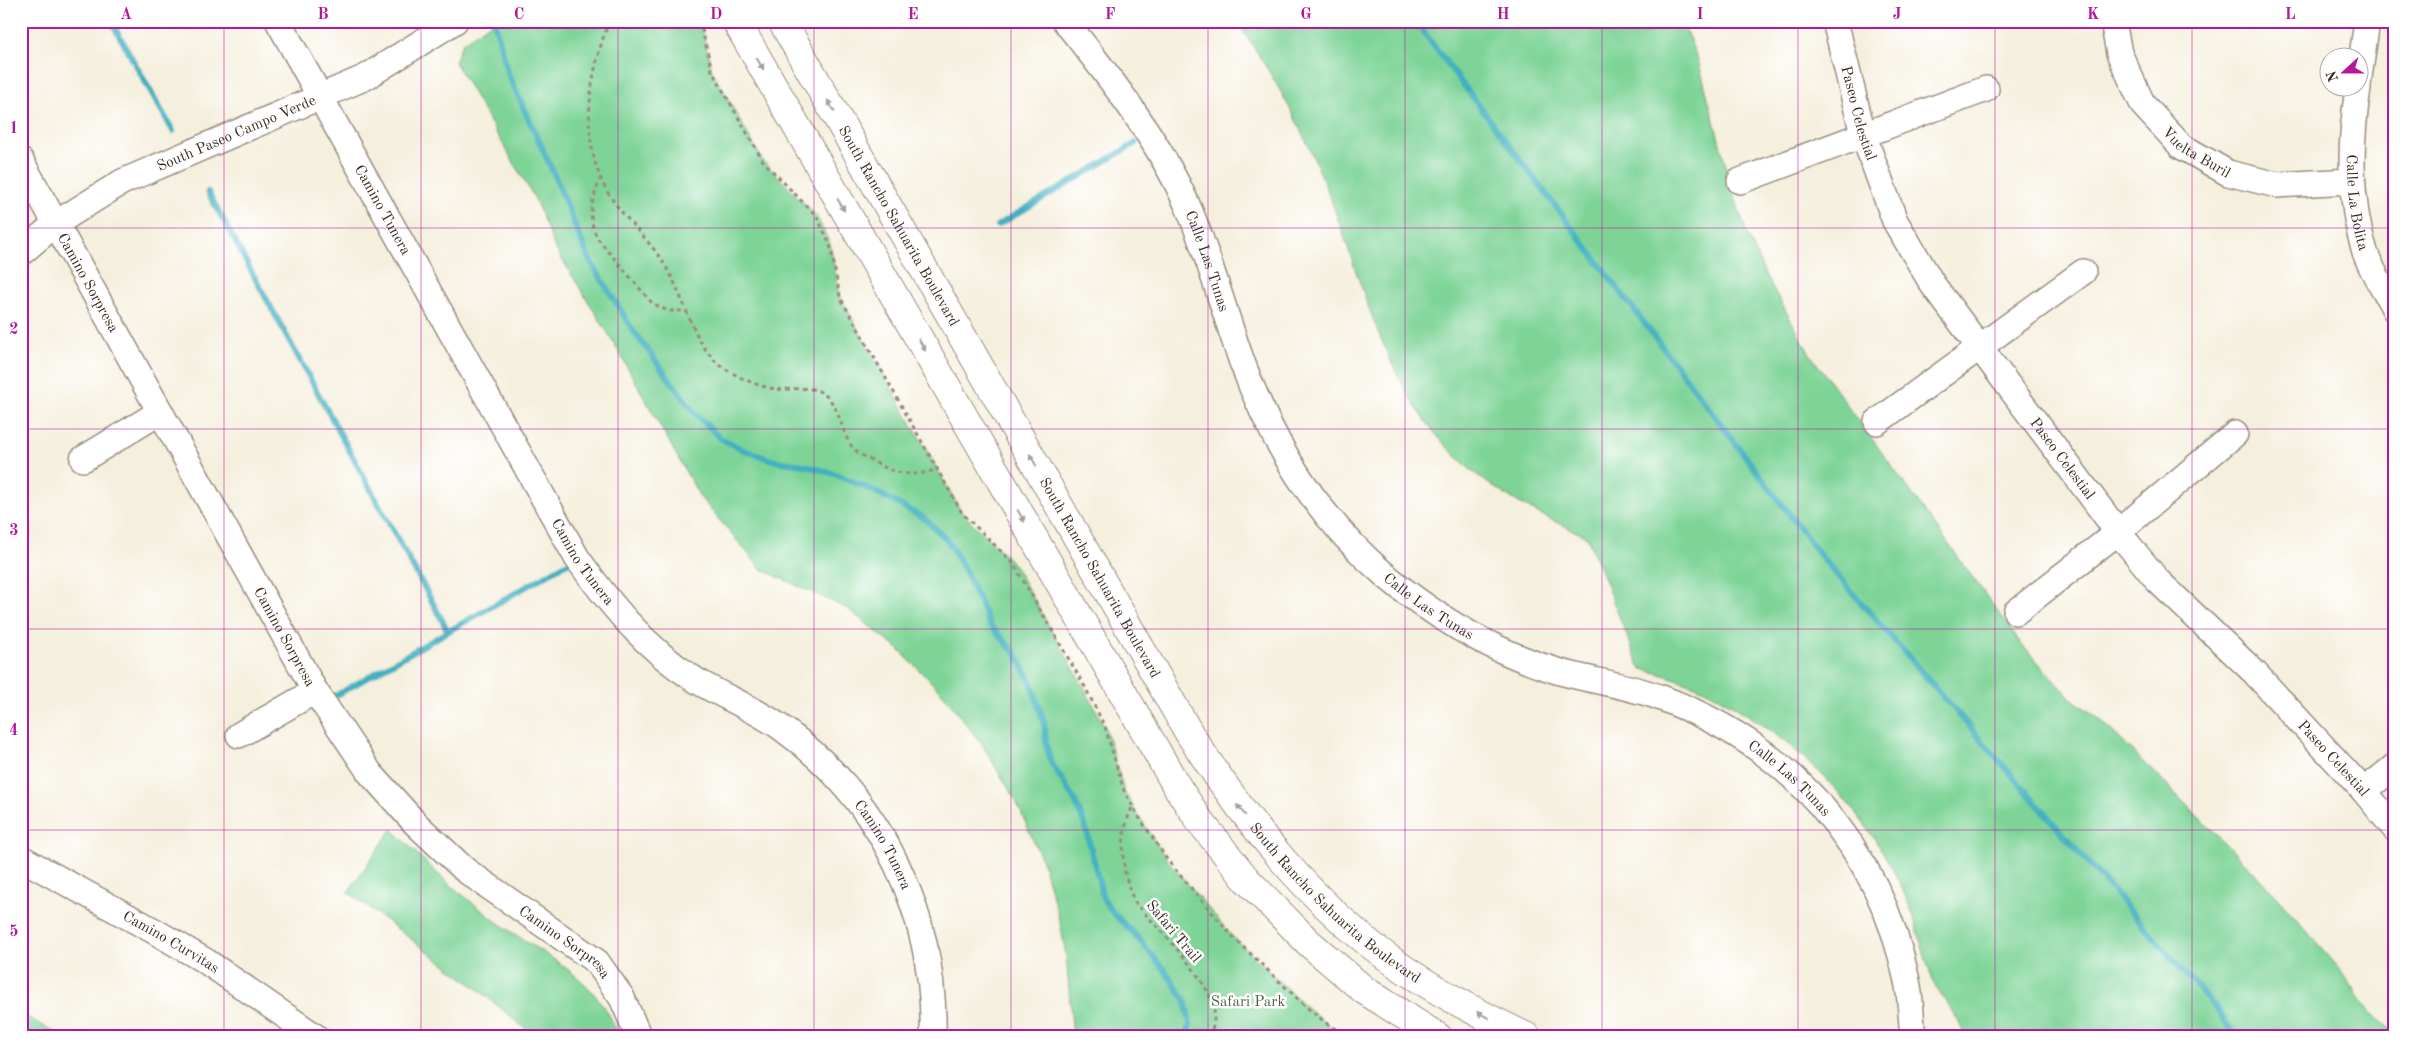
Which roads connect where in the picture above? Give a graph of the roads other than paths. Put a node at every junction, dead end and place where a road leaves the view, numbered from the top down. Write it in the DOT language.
graph roads {
  1 [pos="278,21"];
  2 [pos="454,21"];
  3 [pos="736,21"];
  4 [pos="782,21"];
  5 [pos="1066,21"];
  6 [pos="1835,21"];
  7 [pos="2113,21"];
  8 [pos="2367,21"];
  9 [pos="2363,48"];
  10 [pos="1986,89"];
  11 [pos="319,98"];
  12 [pos="2356,98"];
  13 [pos="1863,134"];
  14 [pos="21,161"];
  15 [pos="1740,181"];
  16 [pos="2352,181"];
  17 [pos="55,224"];
  18 [pos="21,253"];
  19 [pos="2083,272"];
  20 [pos="2395,310"];
  21 [pos="1980,347"];
  22 [pos="160,412"];
  23 [pos="1878,422"];
  24 [pos="2235,434"];
  25 [pos="83,459"];
  26 [pos="2118,532"];
  27 [pos="2016,612"];
  28 [pos="315,691"];
  29 [pos="239,735"];
  30 [pos="2395,766"];
  31 [pos="2364,791"];
  32 [pos="2395,829"];
  33 [pos="21,858"];
  34 [pos="316,1037"];
  35 [pos="639,1037"];
  36 [pos="933,1037"];
  37 [pos="1438,1037"];
  38 [pos="1527,1037"];
  39 [pos="1913,1037"];
  1 -- 11 [label="street, Camino Tunera"];
  2 -- 11 [label="street, South Paseo Campo Verde"];
  3 -- 37 [label="street, one-way"];
  38 -- 4 [label="street, South Rancho Sahuarita Boulevard, one-way"];
  5 -- 39 [label="street, Calle Las Tunas"];
  6 -- 13 [label="street, Paseo Celestial"];
  7 -- 16 [label="street, Vuelta Buril"];
  8 -- 9 [label="street, Calle La Bolita"];
  10 -- 13 [label="street"];
  11 -- 17 [label="street, South Paseo Campo Verde"];
  11 -- 36 [label="street, Camino Tunera"];
  12 -- 16 [label="street, Calle La Bolita"];
  13 -- 15 [label="street"];
  13 -- 21 [label="street, Paseo Celestial"];
  14 -- 17 [label="street, Camino Sorpresa"];
  16 -- 20 [label="street, Calle La Bolita"];
  17 -- 18 [label="street, South Paseo Campo Verde"];
  17 -- 22 [label="street, Camino Sorpresa"];
  19 -- 21 [label="street"];
  21 -- 23 [label="street"];
  21 -- 26 [label="street, Paseo Celestial"];
  22 -- 25 [label="street"];
  22 -- 28 [label="street, Camino Sorpresa"];
  24 -- 26 [label="street"];
  26 -- 27 [label="street"];
  26 -- 31 [label="street, Paseo Celestial"];
  28 -- 29 [label="street"];
  28 -- 35 [label="street, Camino Sorpresa"];
  30 -- 31 [label="street"];
  31 -- 32 [label="street, Paseo Celestial"];
  33 -- 34 [label="street, Camino Curvitas"];
}
